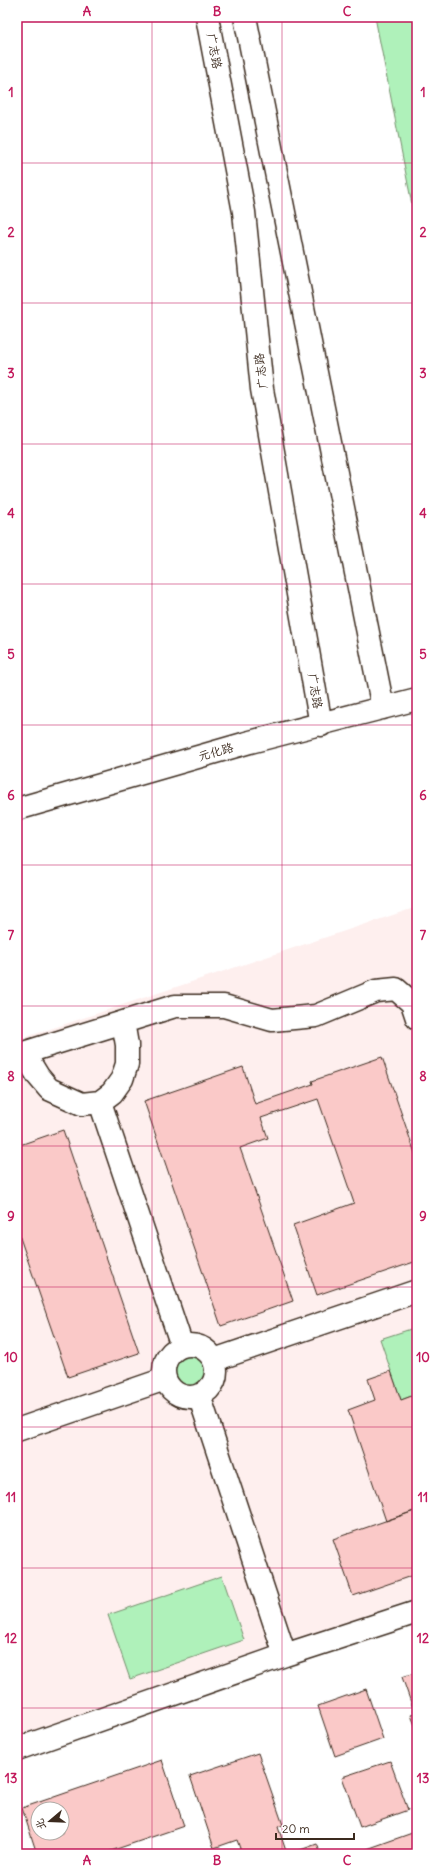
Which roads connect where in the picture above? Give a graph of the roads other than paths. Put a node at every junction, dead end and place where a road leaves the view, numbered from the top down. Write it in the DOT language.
graph roads {
  1 [pos="207,17"];
  2 [pos="245,17"];
  3 [pos="417,699"];
  4 [pos="383,708"];
  5 [pos="321,725"];
  6 [pos="17,809"];
  7 [pos="417,1018"];
  8 [pos="123,1022"];
  9 [pos="20,1054"];
  10 [pos="100,1102"];
  11 [pos="417,1291"];
  12 [pos="182,1346"];
  13 [pos="214,1360"];
  14 [pos="165,1379"];
  15 [pos="198,1395"];
  16 [pos="17,1430"];
  17 [pos="417,1612"];
  18 [pos="285,1655"];
  19 [pos="17,1749"];
  1 -- 5 [label="street, 广志路"];
  2 -- 4 [label="street"];
  3 -- 4 [label="street, 元化路"];
  4 -- 5 [label="street, 元化路"];
  5 -- 6 [label="street, 元化路"];
  7 -- 8 [label="street"];
  8 -- 9 [label="street"];
  8 -- 10 [label="street"];
  9 -- 10 [label="street"];
  10 -- 12 [label="street"];
  11 -- 13 [label="street"];
  12 -- 13 [label="street"];
  12 -- 14 [label="street"];
  13 -- 15 [label="street"];
  14 -- 15 [label="street"];
  14 -- 16 [label="street"];
  15 -- 18 [label="street"];
  17 -- 18 [label="street"];
  18 -- 19 [label="street"];
}
